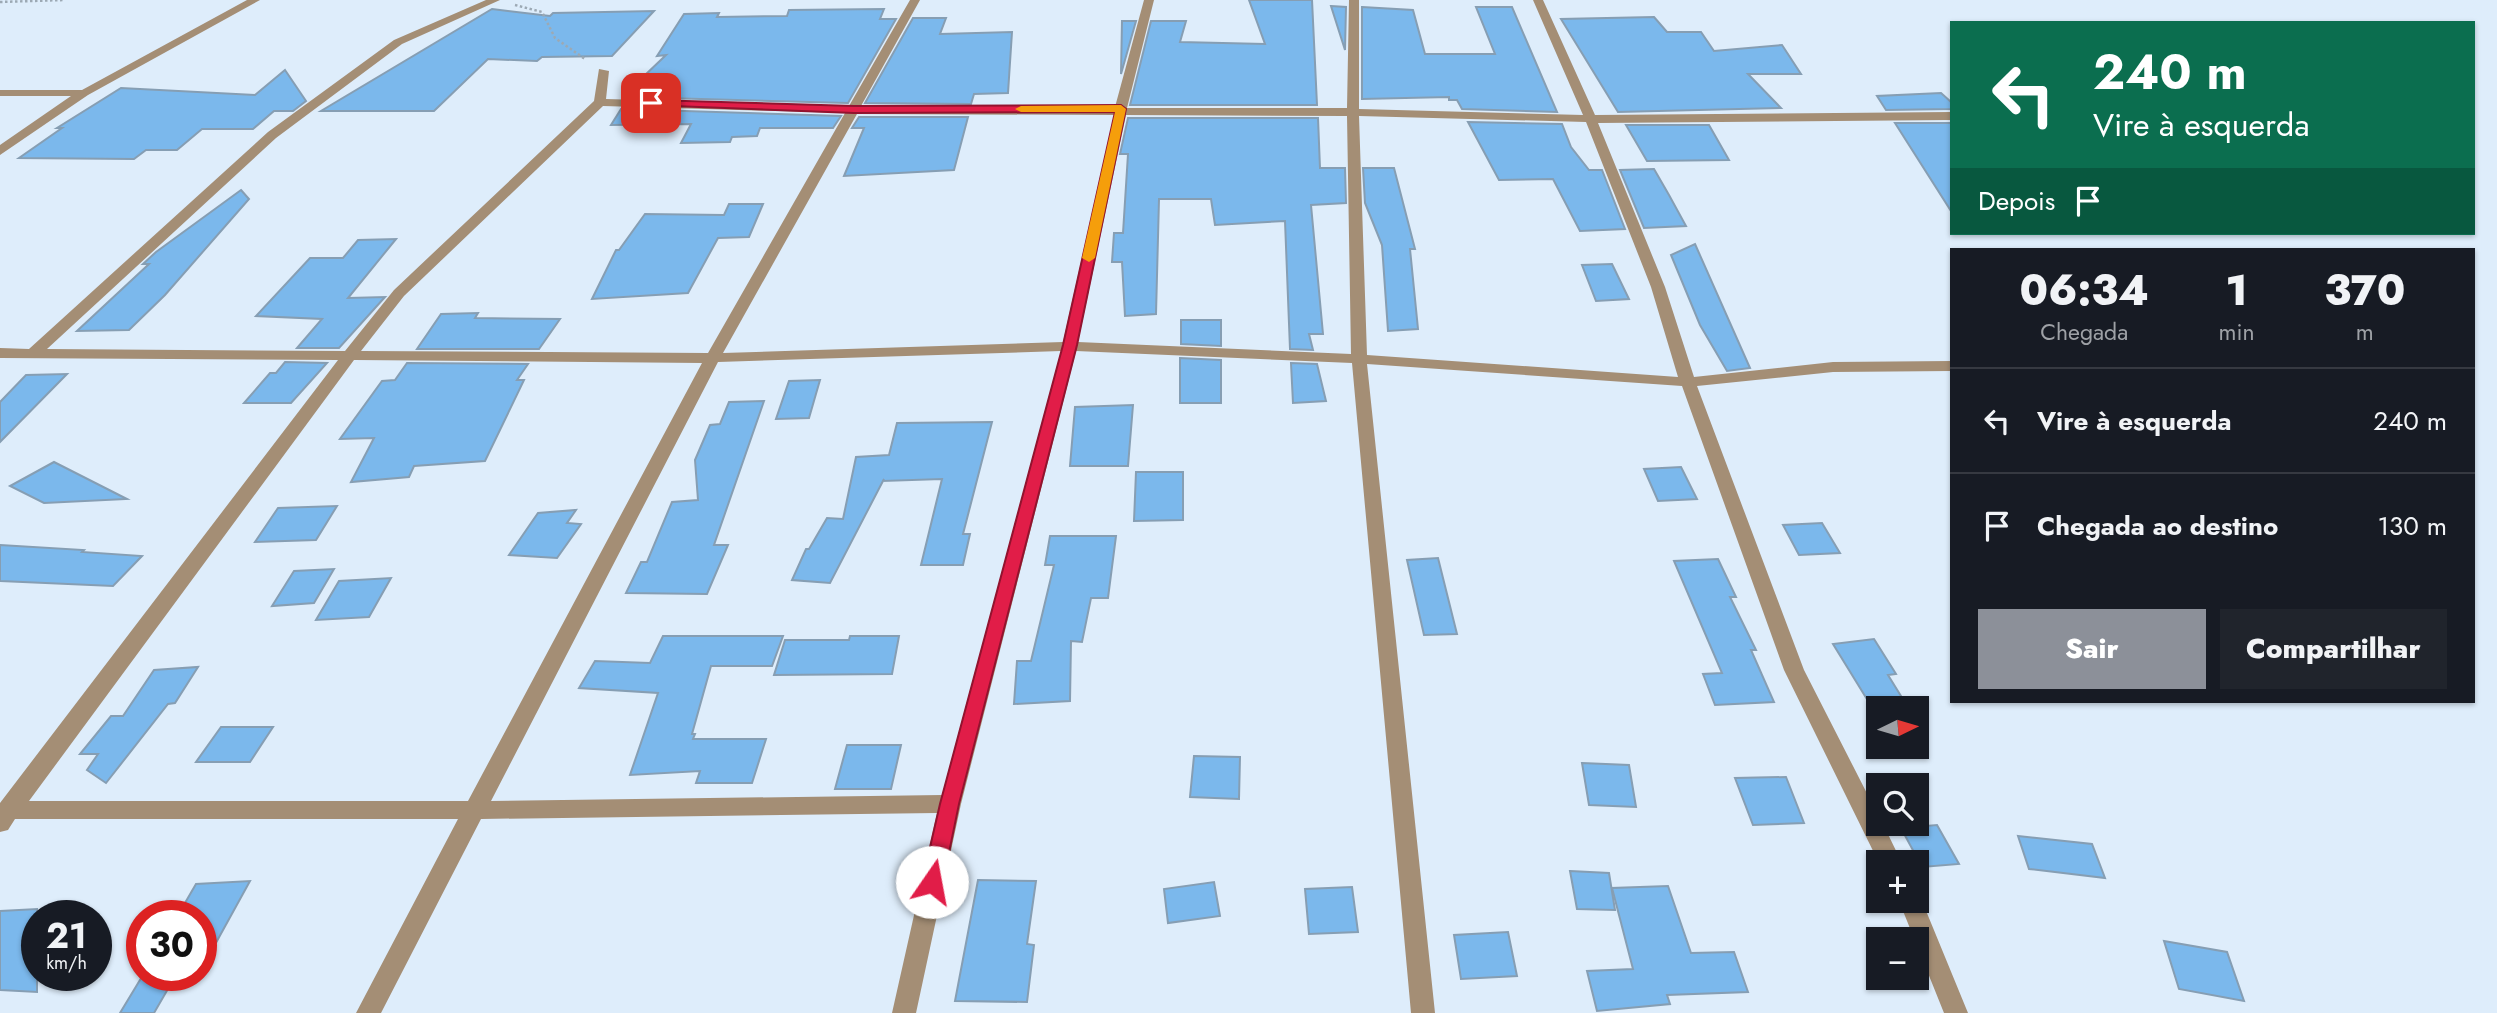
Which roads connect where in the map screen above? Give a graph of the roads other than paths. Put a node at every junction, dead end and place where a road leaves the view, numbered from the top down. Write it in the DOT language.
graph roads {
  1 [pos="255,0"];
  2 [pos="915,0"];
  3 [pos="1149,0"];
  4 [pos="1354,0"];
  5 [pos="1538,0"];
  6 [pos="491,3"];
  7 [pos="603,71"];
  8 [pos="0,93"];
  9 [pos="84,93"];
  10 [pos="600,102"];
  11 [pos="1121,109"];
  12 [pos="854,110"];
  13 [pos="1353,112"];
  14 [pos="1950,116"];
  15 [pos="1590,119"];
  16 [pos="0,151"];
  17 [pos="1070,345"];
  18 [pos="0,353"];
  19 [pos="33,353"];
  20 [pos="349,356"];
  21 [pos="713,358"];
  22 [pos="1359,359"];
  23 [pos="1950,366"];
  24 [pos="1688,382"];
  25 [pos="950,804"];
  26 [pos="474,810"];
  27 [pos="4,814"];
  28 [pos="1884,850"];
  29 [pos="1915,913"];
  30 [pos="368,1013"];
  31 [pos="904,1013"];
  32 [pos="1423,1013"];
  33 [pos="1956,1013"];
  1 -- 9 [label="street"];
  2 -- 12 [label="street"];
  3 -- 11 [label="street"];
  4 -- 13 [label="street"];
  5 -- 15 [label="street"];
  6 -- 19 [label="street"];
  7 -- 10 [label="street"];
  8 -- 9 [label="street"];
  9 -- 16 [label="street"];
  10 -- 12 [label="street"];
  10 -- 20 [label="street"];
  11 -- 12 [label="street"];
  11 -- 13 [label="street"];
  11 -- 17 [label="street"];
  12 -- 21 [label="street"];
  13 -- 15 [label="street"];
  13 -- 22 [label="street"];
  14 -- 15 [label="street"];
  15 -- 24 [label="street"];
  17 -- 21 [label="street"];
  17 -- 22 [label="street"];
  17 -- 25 [label="street"];
  18 -- 19 [label="street"];
  19 -- 20 [label="street"];
  20 -- 21 [label="street"];
  20 -- 27 [label="street"];
  21 -- 26 [label="street"];
  22 -- 24 [label="street"];
  22 -- 32 [label="street"];
  23 -- 24 [label="street"];
  24 -- 28 [label="street"];
  25 -- 26 [label="street"];
  25 -- 31 [label="street"];
  26 -- 27 [label="street"];
  26 -- 30 [label="street"];
  29 -- 33 [label="street"];
}
